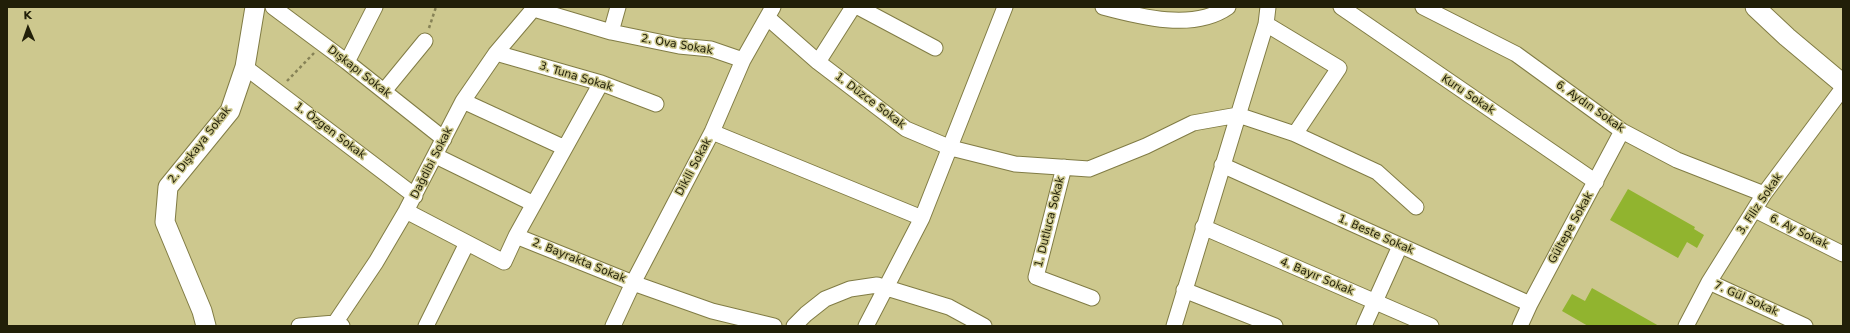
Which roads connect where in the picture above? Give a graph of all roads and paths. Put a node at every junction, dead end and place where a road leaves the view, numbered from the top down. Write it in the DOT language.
graph roads {
  1 [pos="255,7"];
  2 [pos="273,7"];
  3 [pos="375,7"];
  4 [pos="436,7"];
  5 [pos="618,7"];
  6 [pos="853,7"];
  7 [pos="858,7"];
  8 [pos="1005,7"];
  9 [pos="1103,7"];
  10 [pos="1228,7"];
  11 [pos="1268,7"];
  12 [pos="1341,7"];
  13 [pos="1423,7"];
  14 [pos="1755,7"];
  15 [pos="534,8"];
  16 [pos="771,13"];
  17 [pos="1266,24"];
  18 [pos="611,32"];
  19 [pos="426,41"];
  20 [pos="323,44"];
  21 [pos="935,48"];
  22 [pos="496,53"];
  23 [pos="743,60"];
  24 [pos="347,62"];
  25 [pos="818,62"];
  26 [pos="245,66"];
  27 [pos="601,83"];
  28 [pos="1843,84"];
  29 [pos="1843,88"];
  30 [pos="276,91"];
  31 [pos="384,91"];
  32 [pos="464,101"];
  33 [pos="656,104"];
  34 [pos="1238,115"];
  35 [pos="1622,131"];
  36 [pos="712,132"];
  37 [pos="1295,134"];
  38 [pos="444,139"];
  39 [pos="565,148"];
  40 [pos="950,148"];
  41 [pos="436,156"];
  42 [pos="1222,165"];
  43 [pos="1064,167"];
  44 [pos="1596,182"];
  45 [pos="1764,194"];
  46 [pos="415,196"];
  47 [pos="534,204"];
  48 [pos="1416,207"];
  49 [pos="1755,210"];
  50 [pos="406,211"];
  51 [pos="922,218"];
  52 [pos="1203,228"];
  53 [pos="516,236"];
  54 [pos="467,243"];
  55 [pos="1400,246"];
  56 [pos="1843,254"];
  57 [pos="1709,282"];
  58 [pos="633,283"];
  59 [pos="881,287"];
  60 [pos="1184,290"];
  61 [pos="1092,298"];
  62 [pos="1375,302"];
  63 [pos="1530,304"];
  64 [pos="338,324"];
  65 [pos="206,326"];
  66 [pos="299,326"];
  67 [pos="426,326"];
  68 [pos="613,326"];
  69 [pos="774,326"];
  70 [pos="794,326"];
  71 [pos="866,326"];
  72 [pos="984,326"];
  73 [pos="1174,326"];
  74 [pos="1275,326"];
  75 [pos="1364,326"];
  76 [pos="1430,326"];
  77 [pos="1520,326"];
  78 [pos="1686,326"];
  79 [pos="1805,326"];
  1 -- 26 [label="street, 2. Dışkaya Sokak"];
  2 -- 20 [label="street, Dışkapı Sokak"];
  3 -- 24 [label="street"];
  4 -- 19 [label="path"];
  5 -- 18 [label="street"];
  6 -- 25 [label="street"];
  7 -- 21 [label="street"];
  8 -- 40 [label="street"];
  9 -- 10 [label="street"];
  11 -- 17 [label="street"];
  12 -- 44 [label="street, Kuru Sokak"];
  13 -- 35 [label="street, 6. Aydın Sokak"];
  14 -- 28 [label="street"];
  15 -- 18 [label="street, 2. Ova Sokak"];
  15 -- 22 [label="street, Dağdibi Sokak"];
  16 -- 23 [label="street, Dikili Sokak"];
  16 -- 25 [label="street, 1. Düzce Sokak"];
  17 -- 34 [label="street"];
  17 -- 37 [label="street"];
  18 -- 23 [label="street, 2. Ova Sokak"];
  19 -- 31 [label="street"];
  20 -- 24 [label="street, Dışkapı Sokak"];
  20 -- 30 [label="path"];
  22 -- 27 [label="street, 3. Tuna Sokak"];
  22 -- 32 [label="street, Dağdibi Sokak"];
  23 -- 36 [label="street, Dikili Sokak"];
  24 -- 31 [label="street, Dışkapı Sokak"];
  25 -- 40 [label="street, 1. Düzce Sokak"];
  26 -- 30 [label="street, 1. Özgen Sokak"];
  26 -- 65 [label="street, 2. Dışkaya Sokak"];
  27 -- 33 [label="street, 3. Tuna Sokak"];
  27 -- 39 [label="street"];
  29 -- 45 [label="street, 3. Filiz Sokak"];
  30 -- 46 [label="street, 1. Özgen Sokak"];
  31 -- 38 [label="street, Dışkapı Sokak"];
  32 -- 38 [label="street, Dağdibi Sokak"];
  32 -- 39 [label="street"];
  34 -- 37 [label="street"];
  34 -- 42 [label="street"];
  34 -- 43 [label="street, 1. Düzce Sokak"];
  35 -- 44 [label="street, Gültepe Sokak"];
  35 -- 45 [label="street, 6. Aydın Sokak"];
  36 -- 51 [label="street"];
  36 -- 58 [label="street, Dikili Sokak"];
  37 -- 48 [label="street"];
  38 -- 41 [label="street, Dağdibi Sokak"];
  39 -- 47 [label="street"];
  40 -- 43 [label="street, 1. Düzce Sokak"];
  40 -- 51 [label="street"];
  41 -- 46 [label="street, Dağdibi Sokak"];
  41 -- 47 [label="street"];
  42 -- 52 [label="street"];
  42 -- 55 [label="street, 1. Beste Sokak"];
  43 -- 61 [label="street, 1. Dutluca Sokak"];
  44 -- 63 [label="street, Gültepe Sokak"];
  45 -- 49 [label="street, 3. Filiz Sokak"];
  46 -- 50 [label="street, Dağdibi Sokak"];
  47 -- 53 [label="street"];
  49 -- 56 [label="street, 6. Ay Sokak"];
  49 -- 57 [label="street, 3. Filiz Sokak"];
  50 -- 54 [label="street"];
  50 -- 64 [label="street, Dağdibi Sokak"];
  51 -- 59 [label="street"];
  52 -- 60 [label="street"];
  52 -- 62 [label="street, 4. Bayır Sokak"];
  53 -- 54 [label="street"];
  53 -- 58 [label="street, 2. Bayrakta Sokak"];
  54 -- 67 [label="street"];
  55 -- 62 [label="street"];
  55 -- 63 [label="street, 1. Beste Sokak"];
  57 -- 78 [label="street, 3. Filiz Sokak"];
  57 -- 79 [label="street, 7. Gül Sokak"];
  58 -- 68 [label="street, Dikili Sokak"];
  58 -- 69 [label="street, 2. Bayrakta Sokak"];
  59 -- 70 [label="street"];
  59 -- 71 [label="street"];
  59 -- 72 [label="street"];
  60 -- 73 [label="street"];
  60 -- 74 [label="street"];
  62 -- 75 [label="street"];
  62 -- 76 [label="street, 4. Bayır Sokak"];
  63 -- 77 [label="street, Gültepe Sokak"];
  64 -- 66 [label="street"];
}
